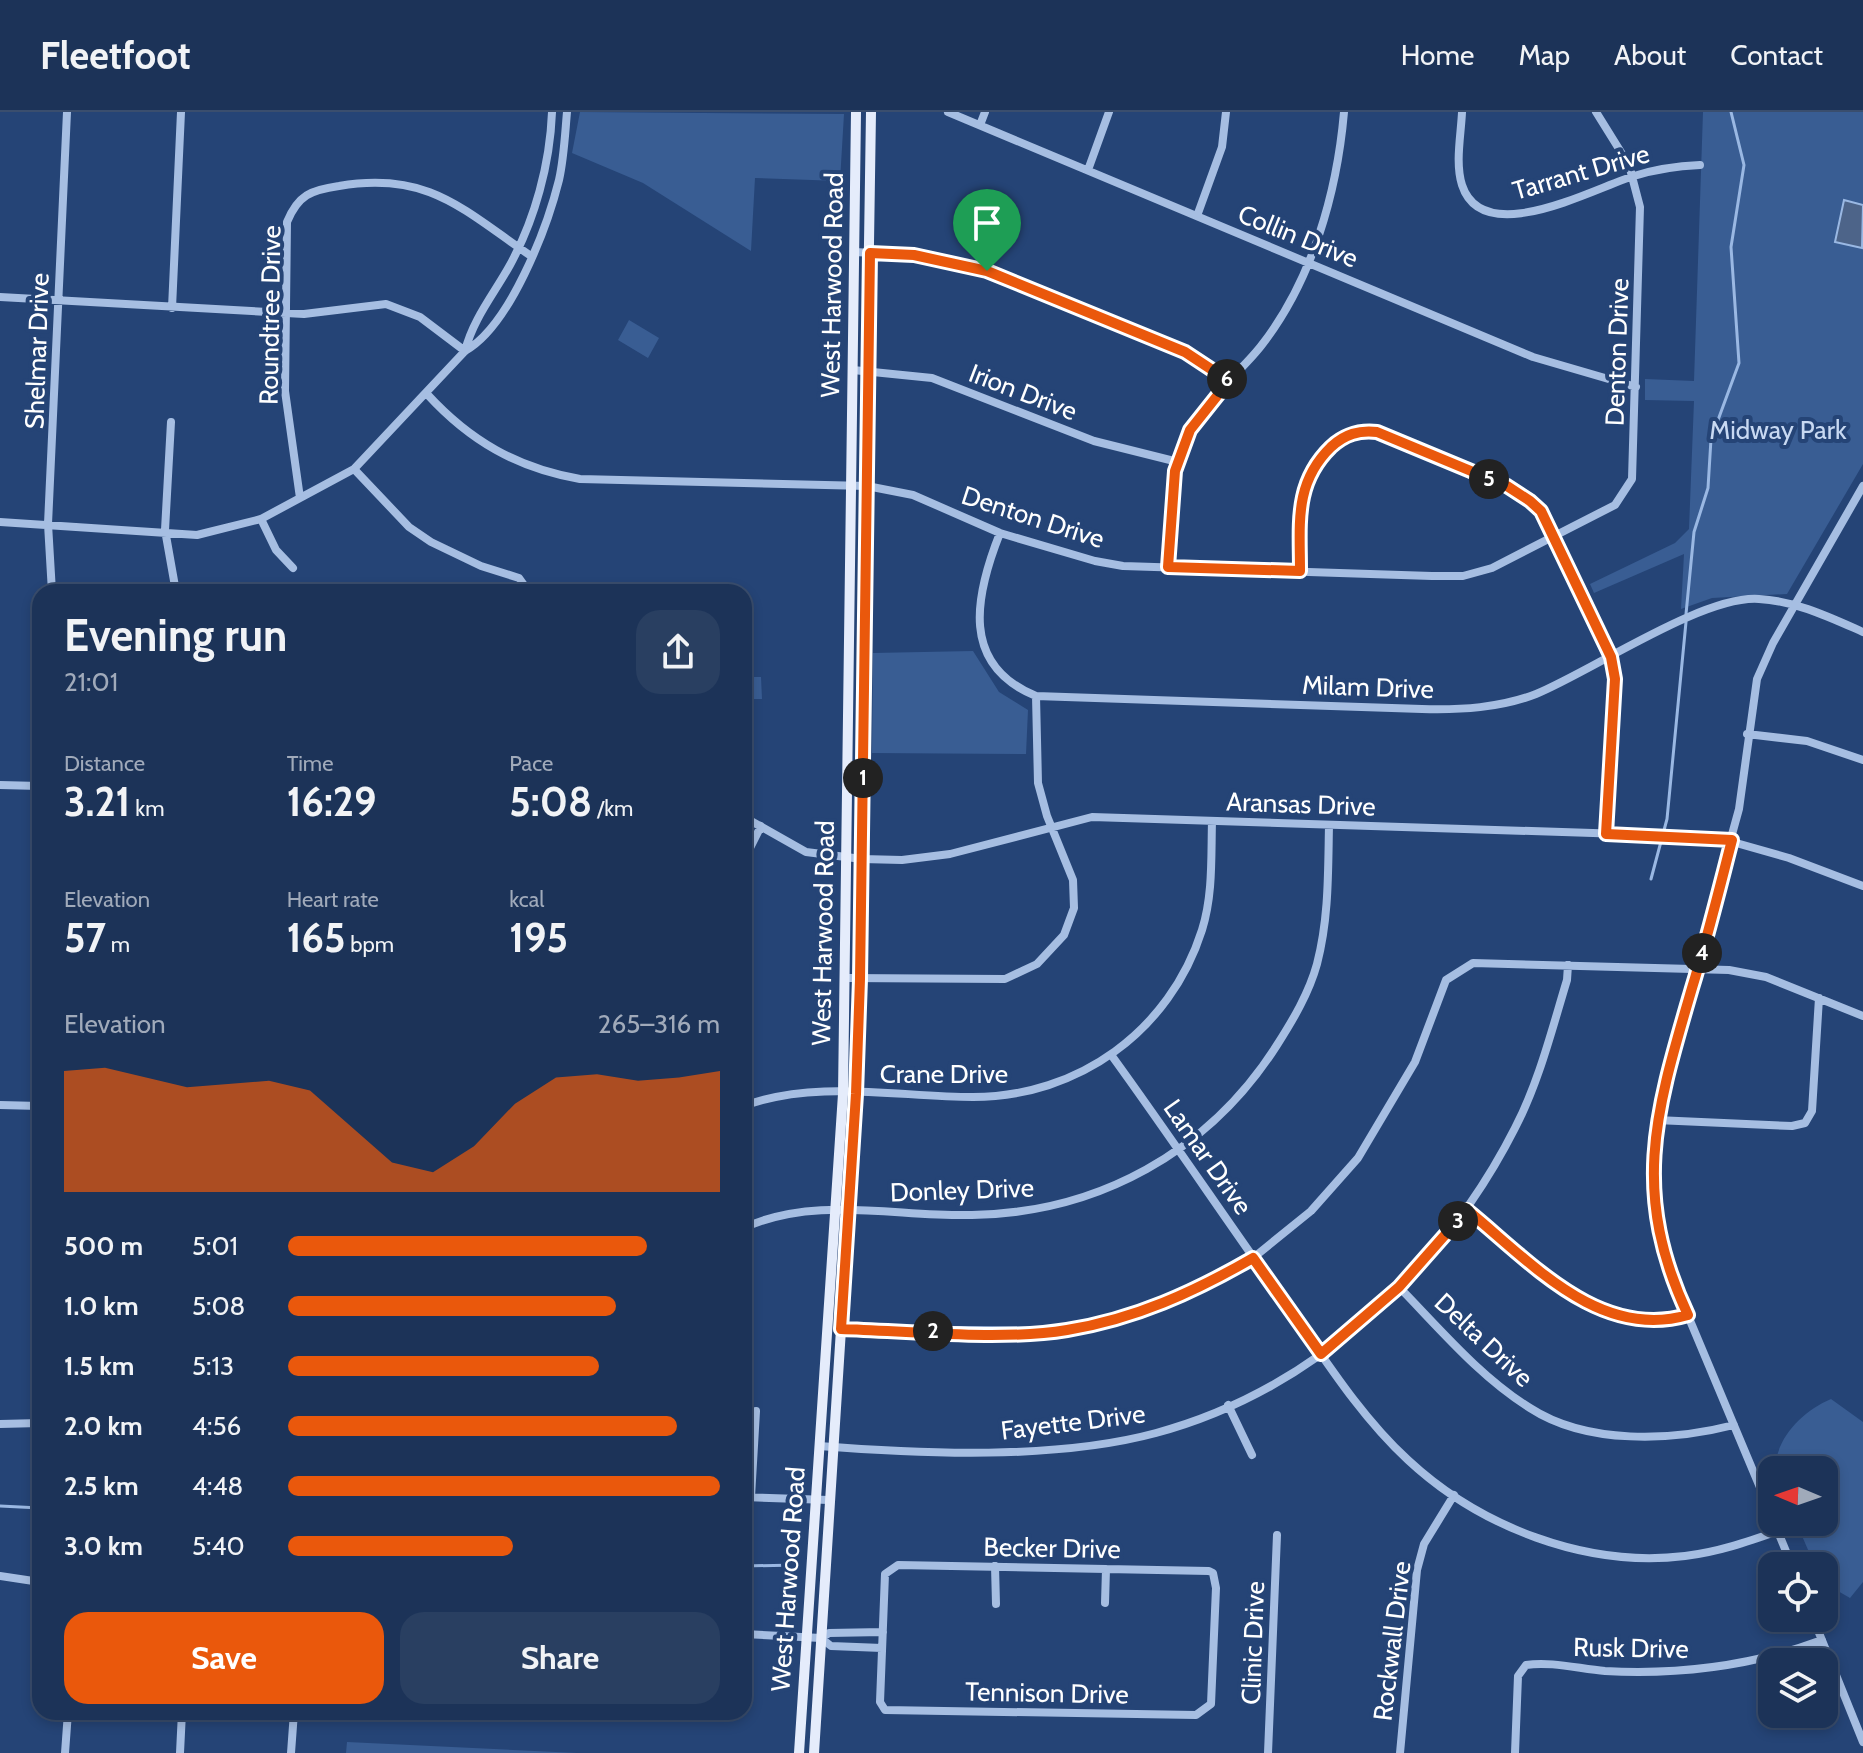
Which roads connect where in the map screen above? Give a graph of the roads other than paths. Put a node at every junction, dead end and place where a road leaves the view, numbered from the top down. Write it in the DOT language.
graph roads {
  1 [pos="67,112"];
  2 [pos="181,112"];
  3 [pos="552,112"];
  4 [pos="567,112"];
  5 [pos="856,112"];
  6 [pos="871,112"];
  7 [pos="948,112"];
  8 [pos="985,112"];
  9 [pos="1109,112"];
  10 [pos="1226,112"];
  11 [pos="1344,112"];
  12 [pos="1462,112"];
  13 [pos="1596,112"];
  14 [pos="980,125"];
  15 [pos="547,160"];
  16 [pos="562,164"];
  17 [pos="1700,165"];
  18 [pos="1088,170"];
  19 [pos="1633,176"];
  20 [pos="1197,216"];
  21 [pos="519,248"];
  22 [pos="854,252"];
  23 [pos="870,253"];
  24 [pos="531,256"];
  25 [pos="1308,260"];
  26 [pos="0,297"];
  27 [pos="58,300"];
  28 [pos="172,308"];
  29 [pos="287,313"];
  30 [pos="465,351"];
  31 [pos="853,370"];
  32 [pos="868,370"];
  33 [pos="1229,381"];
  34 [pos="1636,387"];
  35 [pos="427,394"];
  36 [pos="171,422"];
  37 [pos="1178,462"];
  38 [pos="354,469"];
  39 [pos="853,486"];
  40 [pos="867,486"];
  41 [pos="1863,487"];
  42 [pos="300,498"];
  43 [pos="261,519"];
  44 [pos="0,522"];
  45 [pos="48,524"];
  46 [pos="165,530"];
  47 [pos="1000,533"];
  48 [pos="1554,537"];
  49 [pos="1168,567"];
  50 [pos="293,568"];
  51 [pos="1300,571"];
  52 [pos="52,584"];
  53 [pos="175,584"];
  54 [pos="523,584"];
  55 [pos="850,595"];
  56 [pos="865,595"];
  57 [pos="1796,605"];
  58 [pos="1863,632"];
  59 [pos="1611,657"];
  60 [pos="1036,696"];
  61 [pos="1747,734"];
  62 [pos="1863,760"];
  63 [pos="0,785"];
  64 [pos="32,786"];
  65 [pos="752,821"];
  66 [pos="1212,821"];
  67 [pos="1052,825"];
  68 [pos="1329,825"];
  69 [pos="761,826"];
  70 [pos="1606,834"];
  71 [pos="1732,840"];
  72 [pos="752,844"];
  73 [pos="846,858"];
  74 [pos="862,859"];
  75 [pos="1863,886"];
  76 [pos="1568,965"];
  77 [pos="1698,968"];
  78 [pos="846,978"];
  79 [pos="860,979"];
  80 [pos="1819,998"];
  81 [pos="1863,1016"];
  82 [pos="1112,1056"];
  83 [pos="843,1094"];
  84 [pos="856,1094"];
  85 [pos="752,1104"];
  86 [pos="0,1105"];
  87 [pos="32,1106"];
  88 [pos="1656,1120"];
  89 [pos="1179,1149"];
  90 [pos="1467,1210"];
  91 [pos="834,1211"];
  92 [pos="848,1212"];
  93 [pos="752,1225"];
  94 [pos="1253,1258"];
  95 [pos="1399,1287"];
  96 [pos="1688,1315"];
  97 [pos="828,1328"];
  98 [pos="841,1329"];
  99 [pos="1321,1354"];
  100 [pos="1228,1405"];
  101 [pos="756,1411"];
  102 [pos="32,1423"];
  103 [pos="0,1424"];
  104 [pos="1734,1425"];
  105 [pos="819,1446"];
  106 [pos="833,1447"];
  107 [pos="752,1454"];
  108 [pos="1252,1455"];
  109 [pos="1758,1482"];
  110 [pos="1454,1495"];
  111 [pos="752,1497"];
  112 [pos="815,1500"];
  113 [pos="829,1500"];
  114 [pos="1277,1535"];
  115 [pos="1758,1535"];
  116 [pos="995,1566"];
  117 [pos="1106,1569"];
  118 [pos="0,1576"];
  119 [pos="32,1581"];
  120 [pos="1105,1603"];
  121 [pos="996,1604"];
  122 [pos="883,1632"];
  123 [pos="1819,1632"];
  124 [pos="752,1634"];
  125 [pos="807,1637"];
  126 [pos="821,1638"];
  127 [pos="1822,1640"];
  128 [pos="882,1648"];
  129 [pos="1207,1710"];
  130 [pos="67,1720"];
  131 [pos="182,1720"];
  132 [pos="293,1720"];
  133 [pos="1863,1742"];
  134 [pos="65,1753"];
  135 [pos="180,1753"];
  136 [pos="291,1753"];
  137 [pos="799,1753"];
  138 [pos="814,1753"];
  139 [pos="1268,1753"];
  140 [pos="1400,1753"];
  141 [pos="1515,1753"];
  1 -- 27 [label="street, Shelmar Drive"];
  2 -- 28 [label="street"];
  3 -- 15 [label="street"];
  4 -- 16 [label="street"];
  5 -- 22 [label="main road, West Harwood Road"];
  6 -- 23 [label="main road, West Harwood Road"];
  7 -- 14 [label="street, Collin Drive"];
  8 -- 14 [label="street"];
  9 -- 18 [label="street"];
  10 -- 20 [label="street"];
  11 -- 25 [label="street"];
  12 -- 19 [label="street, Tarrant Drive"];
  13 -- 19 [label="street, Denton Drive"];
  14 -- 18 [label="street, Collin Drive"];
  15 -- 16 [label="street"];
  15 -- 21 [label="street"];
  16 -- 24 [label="street"];
  17 -- 19 [label="street, Tarrant Drive"];
  18 -- 20 [label="street, Collin Drive"];
  19 -- 34 [label="street, Denton Drive"];
  20 -- 25 [label="street, Collin Drive"];
  21 -- 24 [label="street, Roundtree Drive"];
  21 -- 29 [label="street, Roundtree Drive"];
  21 -- 30 [label="street"];
  22 -- 23 [label="street"];
  22 -- 31 [label="main road, West Harwood Road"];
  23 -- 32 [label="main road, West Harwood Road"];
  23 -- 33 [label="street"];
  24 -- 30 [label="street"];
  25 -- 33 [label="street"];
  25 -- 34 [label="street, Collin Drive"];
  26 -- 27 [label="street"];
  27 -- 28 [label="street"];
  27 -- 45 [label="street, Shelmar Drive"];
  28 -- 29 [label="street"];
  29 -- 30 [label="street"];
  29 -- 42 [label="street, Roundtree Drive"];
  30 -- 35 [label="street"];
  31 -- 32 [label="street, Irion Drive"];
  31 -- 39 [label="main road, West Harwood Road"];
  32 -- 37 [label="street, Irion Drive"];
  32 -- 40 [label="main road, West Harwood Road"];
  33 -- 37 [label="street"];
  34 -- 48 [label="street, Denton Drive"];
  35 -- 38 [label="street"];
  35 -- 39 [label="street, Denton Drive"];
  36 -- 46 [label="street"];
  37 -- 49 [label="street"];
  38 -- 42 [label="street"];
  38 -- 54 [label="street"];
  39 -- 40 [label="street, Denton Drive"];
  39 -- 55 [label="main road, West Harwood Road"];
  40 -- 47 [label="street, Denton Drive"];
  40 -- 56 [label="main road, West Harwood Road"];
  41 -- 57 [label="street"];
  42 -- 43 [label="street"];
  43 -- 46 [label="street"];
  43 -- 50 [label="street"];
  44 -- 45 [label="street"];
  45 -- 46 [label="street"];
  45 -- 52 [label="street, Shelmar Drive"];
  46 -- 53 [label="street"];
  47 -- 49 [label="street, Denton Drive"];
  47 -- 60 [label="street, Milam Drive"];
  48 -- 51 [label="street, Denton Drive"];
  48 -- 51 [label="street"];
  48 -- 59 [label="street"];
  49 -- 51 [label="street, Denton Drive"];
  55 -- 56 [label="main road"];
  55 -- 73 [label="main road, West Harwood Road"];
  56 -- 74 [label="main road, West Harwood Road"];
  57 -- 58 [label="street, Milam Drive"];
  57 -- 59 [label="street, Milam Drive"];
  57 -- 61 [label="street"];
  59 -- 60 [label="street, Milam Drive"];
  59 -- 70 [label="street"];
  60 -- 67 [label="street"];
  61 -- 62 [label="street"];
  61 -- 71 [label="street"];
  63 -- 64 [label="street"];
  65 -- 69 [label="street, Aransas Drive"];
  66 -- 67 [label="street, Aransas Drive"];
  66 -- 68 [label="street, Aransas Drive"];
  66 -- 82 [label="street, Crane Drive"];
  67 -- 74 [label="street, Aransas Drive"];
  67 -- 79 [label="street"];
  68 -- 70 [label="street, Aransas Drive"];
  68 -- 89 [label="street, Donley Drive"];
  69 -- 72 [label="street"];
  69 -- 73 [label="street, Aransas Drive"];
  70 -- 71 [label="street, Aransas Drive"];
  71 -- 75 [label="street, Aransas Drive"];
  71 -- 77 [label="street"];
  73 -- 74 [label="street, Aransas Drive"];
  73 -- 78 [label="main road, West Harwood Road"];
  74 -- 79 [label="main road, West Harwood Road"];
  76 -- 77 [label="street"];
  76 -- 90 [label="street, Fayette Drive"];
  76 -- 94 [label="street"];
  77 -- 80 [label="street"];
  77 -- 88 [label="street"];
  78 -- 79 [label="street"];
  78 -- 83 [label="main road, West Harwood Road"];
  79 -- 84 [label="main road, West Harwood Road"];
  80 -- 81 [label="street"];
  80 -- 88 [label="street"];
  82 -- 84 [label="street, Crane Drive"];
  82 -- 89 [label="street, Lamar Drive"];
  83 -- 84 [label="street, Crane Drive"];
  83 -- 85 [label="street, Crane Drive"];
  83 -- 91 [label="main road, West Harwood Road"];
  84 -- 92 [label="main road, West Harwood Road"];
  86 -- 87 [label="street"];
  88 -- 96 [label="street"];
  89 -- 92 [label="street, Donley Drive"];
  89 -- 94 [label="street, Lamar Drive"];
  90 -- 95 [label="street, Fayette Drive"];
  90 -- 96 [label="street"];
  91 -- 92 [label="street, Donley Drive"];
  91 -- 93 [label="street, Donley Drive"];
  91 -- 97 [label="main road, West Harwood Road"];
  92 -- 98 [label="main road, West Harwood Road"];
  94 -- 98 [label="street"];
  94 -- 99 [label="street, Lamar Drive"];
  95 -- 99 [label="street, Fayette Drive"];
  95 -- 104 [label="street, Delta Drive"];
  96 -- 104 [label="street"];
  97 -- 98 [label="street"];
  97 -- 105 [label="main road, West Harwood Road"];
  98 -- 106 [label="main road, West Harwood Road"];
  99 -- 100 [label="street, Fayette Drive"];
  99 -- 110 [label="street, Lamar Drive"];
  100 -- 106 [label="street, Fayette Drive"];
  100 -- 108 [label="street"];
  101 -- 107 [label="street"];
  102 -- 103 [label="street"];
  104 -- 109 [label="street"];
  105 -- 106 [label="street, Fayette Drive"];
  105 -- 112 [label="main road, West Harwood Road"];
  106 -- 113 [label="main road, West Harwood Road"];
  110 -- 115 [label="street, Lamar Drive"];
  110 -- 140 [label="street, Rockwall Drive"];
  111 -- 112 [label="street"];
  112 -- 113 [label="street"];
  112 -- 125 [label="main road, West Harwood Road"];
  113 -- 126 [label="main road, West Harwood Road"];
  114 -- 139 [label="street, Clinic Drive"];
  116 -- 117 [label="street, Becker Drive"];
  116 -- 121 [label="street"];
  116 -- 122 [label="street, Becker Drive"];
  117 -- 120 [label="street"];
  117 -- 129 [label="street, Becker Drive"];
  118 -- 119 [label="street"];
  122 -- 126 [label="street"];
  122 -- 128 [label="street"];
  123 -- 127 [label="street"];
  124 -- 125 [label="street"];
  125 -- 126 [label="street"];
  125 -- 137 [label="main road, West Harwood Road"];
  126 -- 128 [label="street"];
  126 -- 138 [label="main road, West Harwood Road"];
  127 -- 133 [label="street"];
  127 -- 141 [label="street, Rusk Drive"];
  128 -- 129 [label="street, Tennison Drive"];
  130 -- 134 [label="street"];
  131 -- 135 [label="street"];
  132 -- 136 [label="street"];
}
